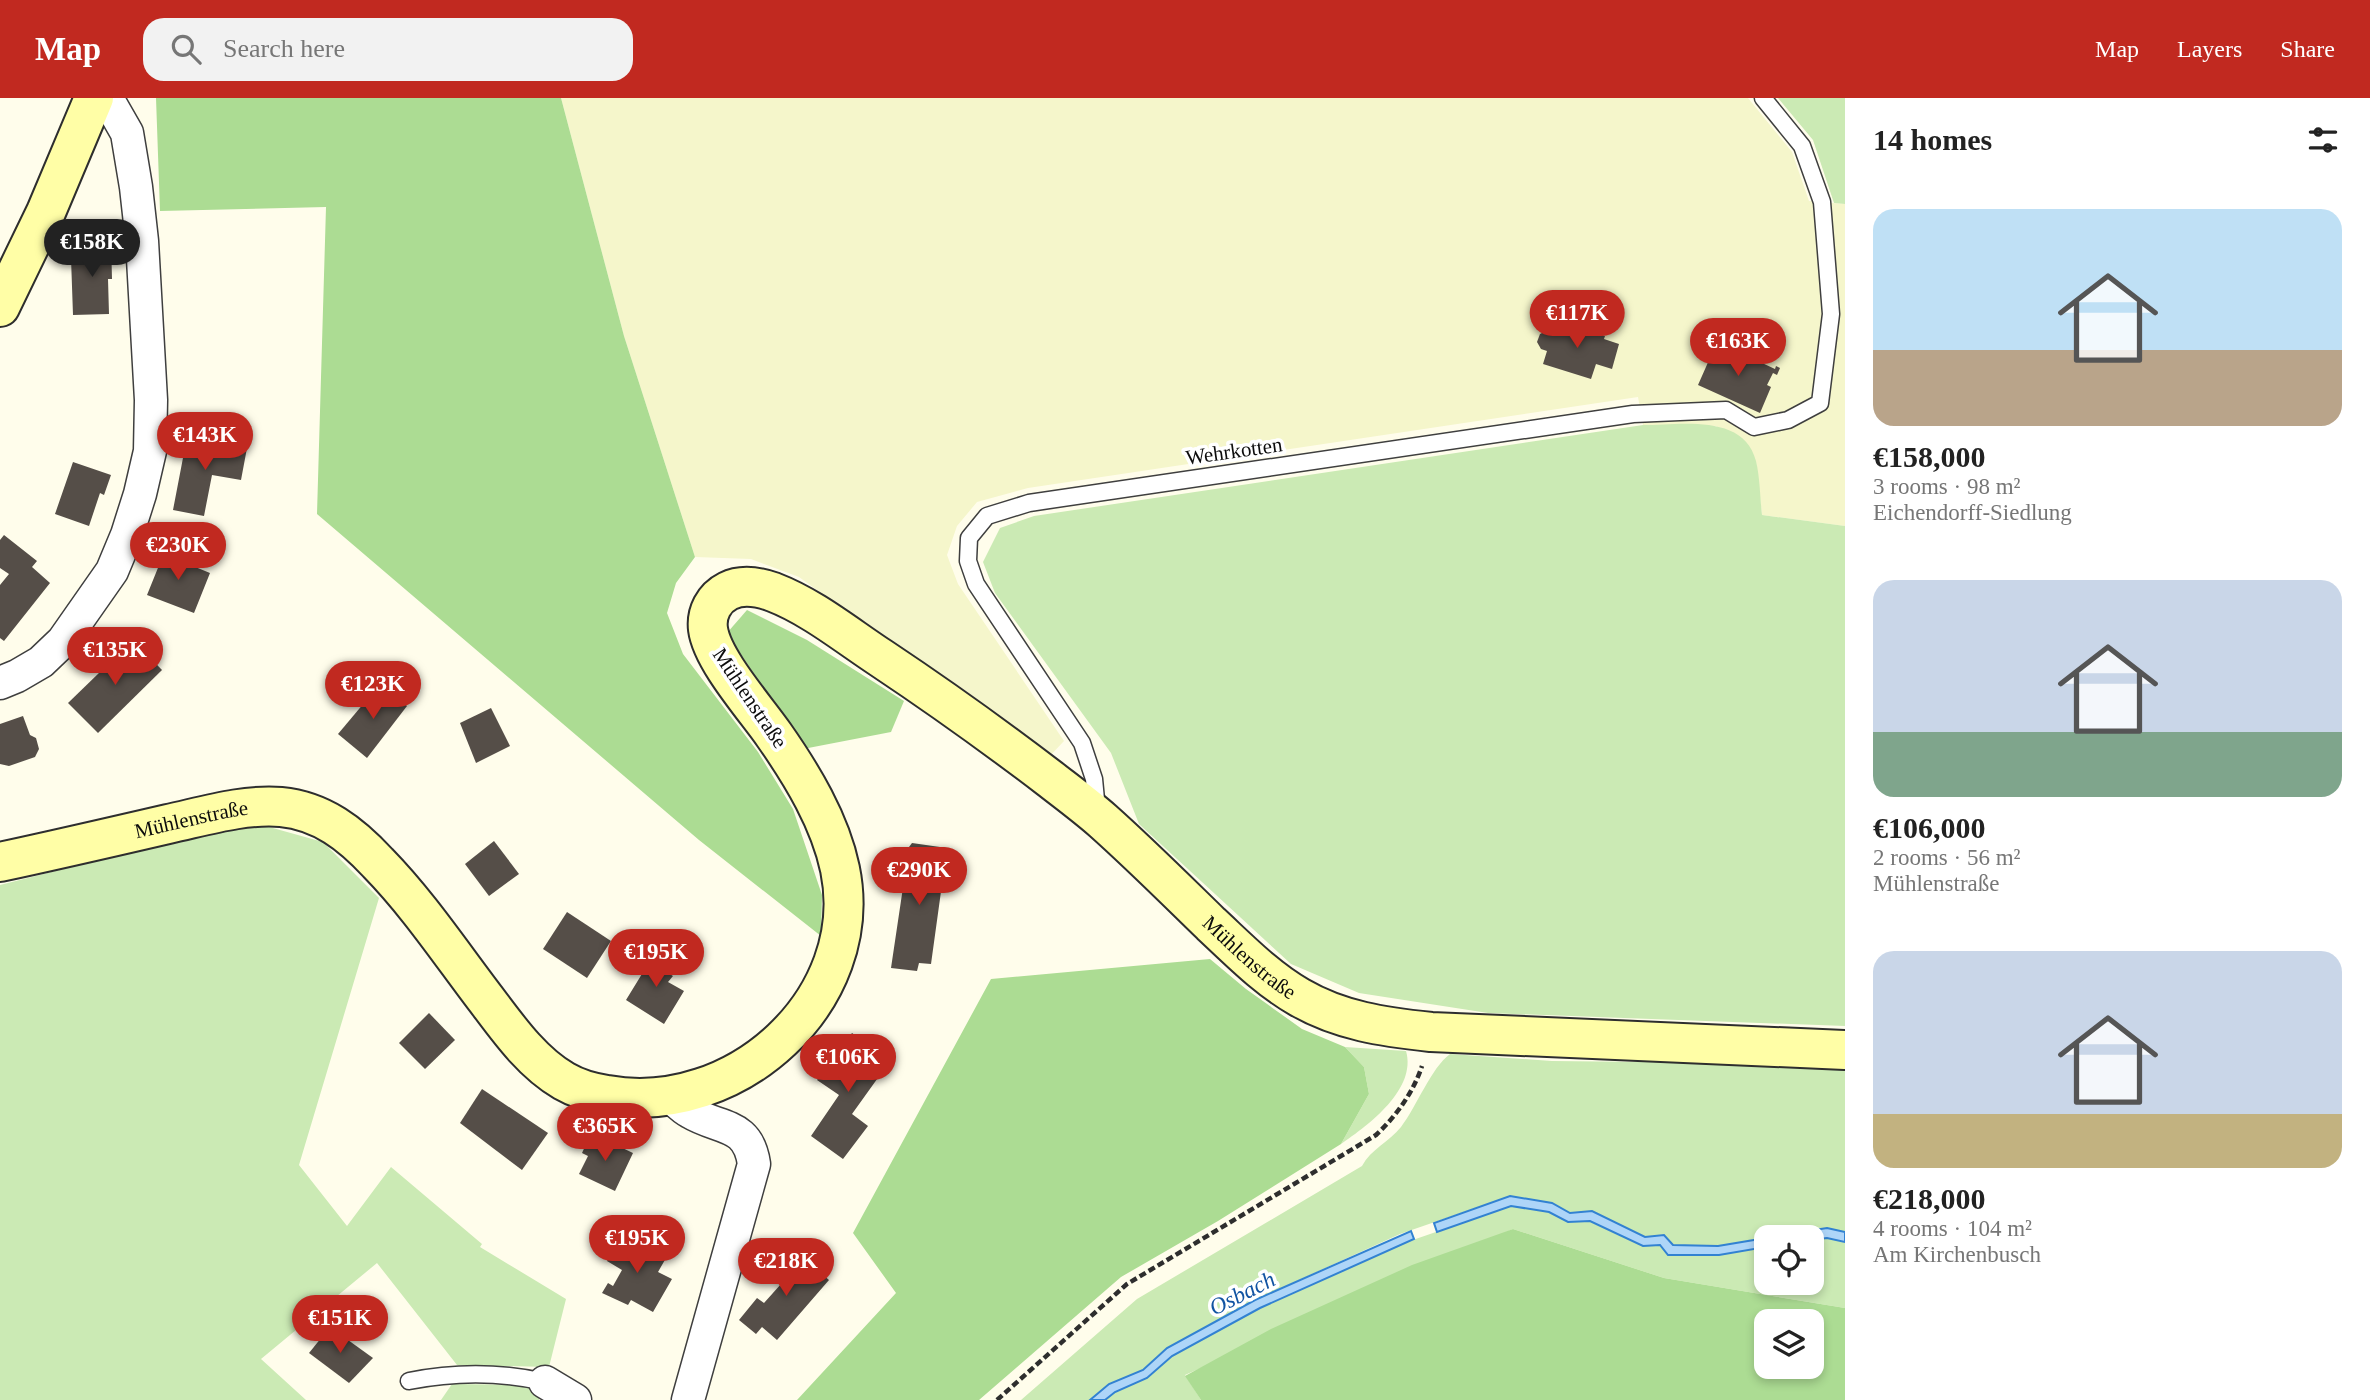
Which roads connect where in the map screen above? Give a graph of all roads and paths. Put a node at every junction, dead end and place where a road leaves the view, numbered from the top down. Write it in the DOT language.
graph roads {
  1 [pos="94,98"];
  2 [pos="107,98"];
  3 [pos="1763,98"];
  4 [pos="0,307"];
  5 [pos="0,683"];
  6 [pos="1097,816"];
  7 [pos="0,862"];
  8 [pos="1431,1032"];
  9 [pos="1845,1050"];
  10 [pos="668,1094"];
  11 [pos="409,1381"];
  12 [pos="545,1382"];
  13 [pos="575,1400"];
  14 [pos="688,1400"];
  15 [pos="997,1400"];
  1 -- 4 [label="street"];
  2 -- 5 [label="street"];
  3 -- 6 [label="lane, Wehrkotten"];
  6 -- 8 [label="street, Mühlenstraße"];
  6 -- 10 [label="street, Mühlenstraße"];
  7 -- 10 [label="street, Mühlenstraße"];
  8 -- 9 [label="street, Mühlenstraße"];
  8 -- 15 [label="path"];
  10 -- 14 [label="street"];
  11 -- 12 [label="lane"];
  12 -- 13 [label="street"];
}
